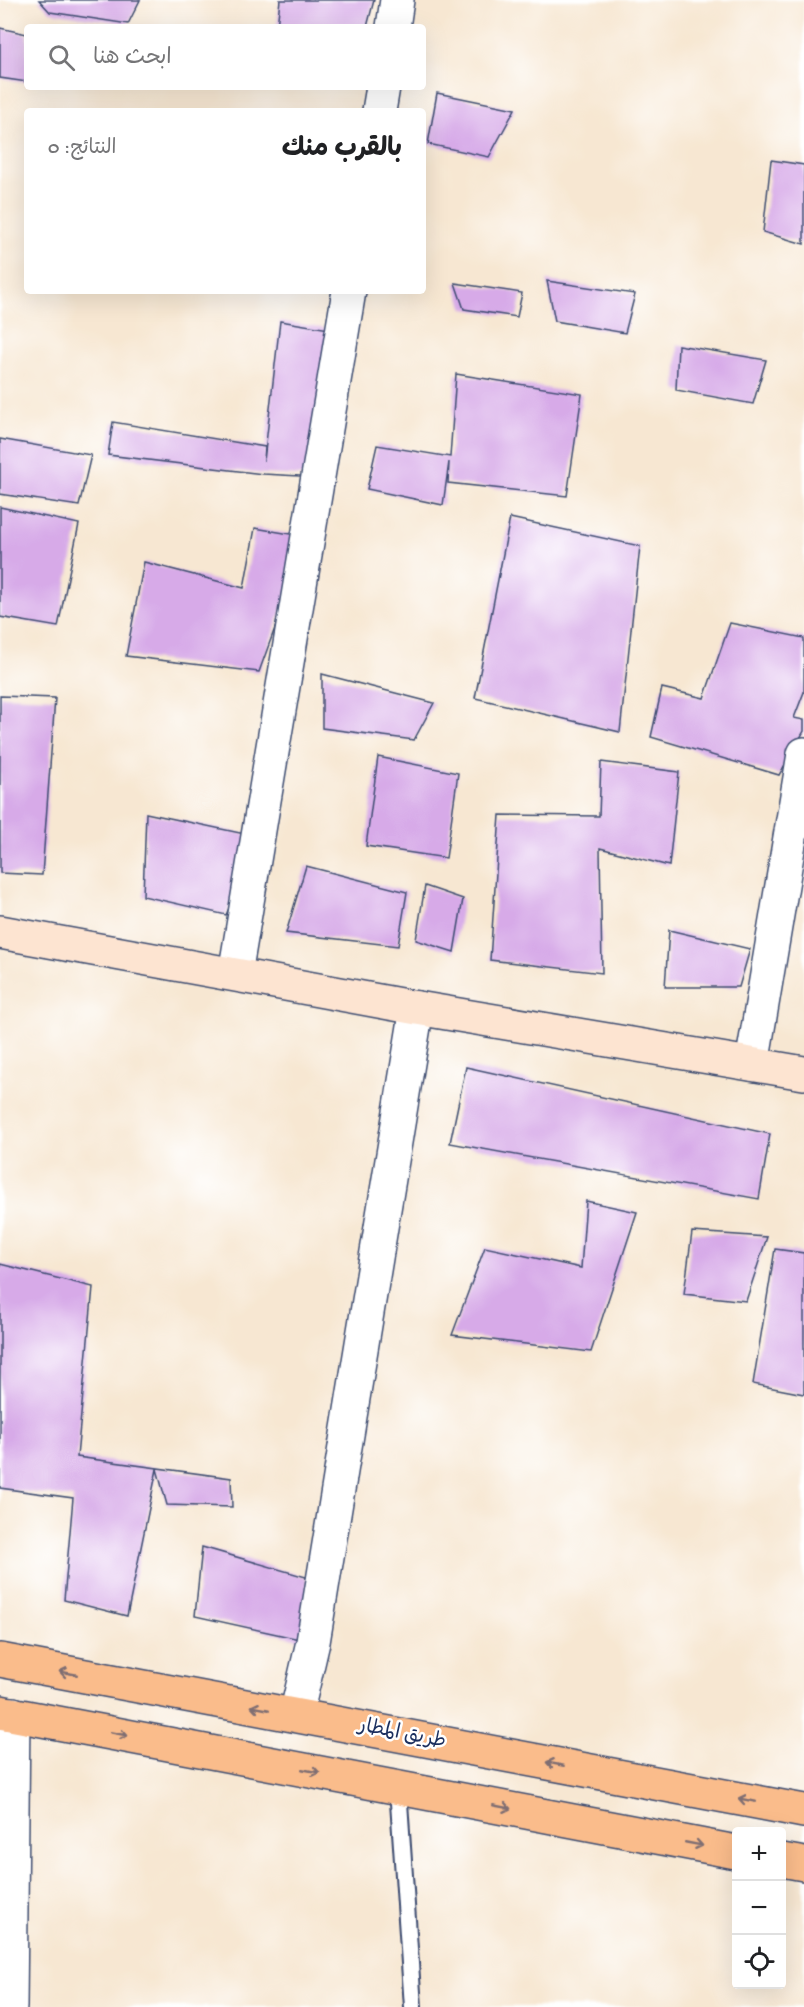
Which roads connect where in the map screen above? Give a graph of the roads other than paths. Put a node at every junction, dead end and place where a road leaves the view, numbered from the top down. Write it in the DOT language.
graph roads {
  1 [pos="397,0"];
  2 [pos="393,24"];
  3 [pos="382,90"];
  4 [pos="380,108"];
  5 [pos="349,294"];
  6 [pos="804,754"];
  7 [pos="0,933"];
  8 [pos="236,975"];
  9 [pos="417,1008"];
  10 [pos="752,1064"];
  11 [pos="804,1073"];
  12 [pos="0,1660"];
  13 [pos="7,1713"];
  14 [pos="296,1715"];
  15 [pos="623,1777"];
  16 [pos="398,1788"];
  17 [pos="804,1811"];
  18 [pos="620,1830"];
  19 [pos="732,1851"];
  20 [pos="786,1861"];
  21 [pos="804,1864"];
  22 [pos="10,2007"];
  23 [pos="413,2007"];
  1 -- 2 [label="street"];
  3 -- 4 [label="street"];
  5 -- 8 [label="street"];
  6 -- 10 [label="street"];
  7 -- 8 [label="street"];
  8 -- 9 [label="street"];
  9 -- 10 [label="street"];
  9 -- 14 [label="street"];
  10 -- 11 [label="street"];
  14 -- 12 [label="highway, طريق المطار, one-way"];
  13 -- 16 [label="highway, one-way"];
  13 -- 22 [label="street"];
  15 -- 14 [label="highway, طريق المطار, one-way"];
  17 -- 15 [label="highway, طريق المطار, one-way"];
  15 -- 18 [label="highway"];
  16 -- 18 [label="highway, one-way"];
  16 -- 23 [label="lane"];
  18 -- 19 [label="highway, one-way"];
  20 -- 21 [label="highway"];
}
